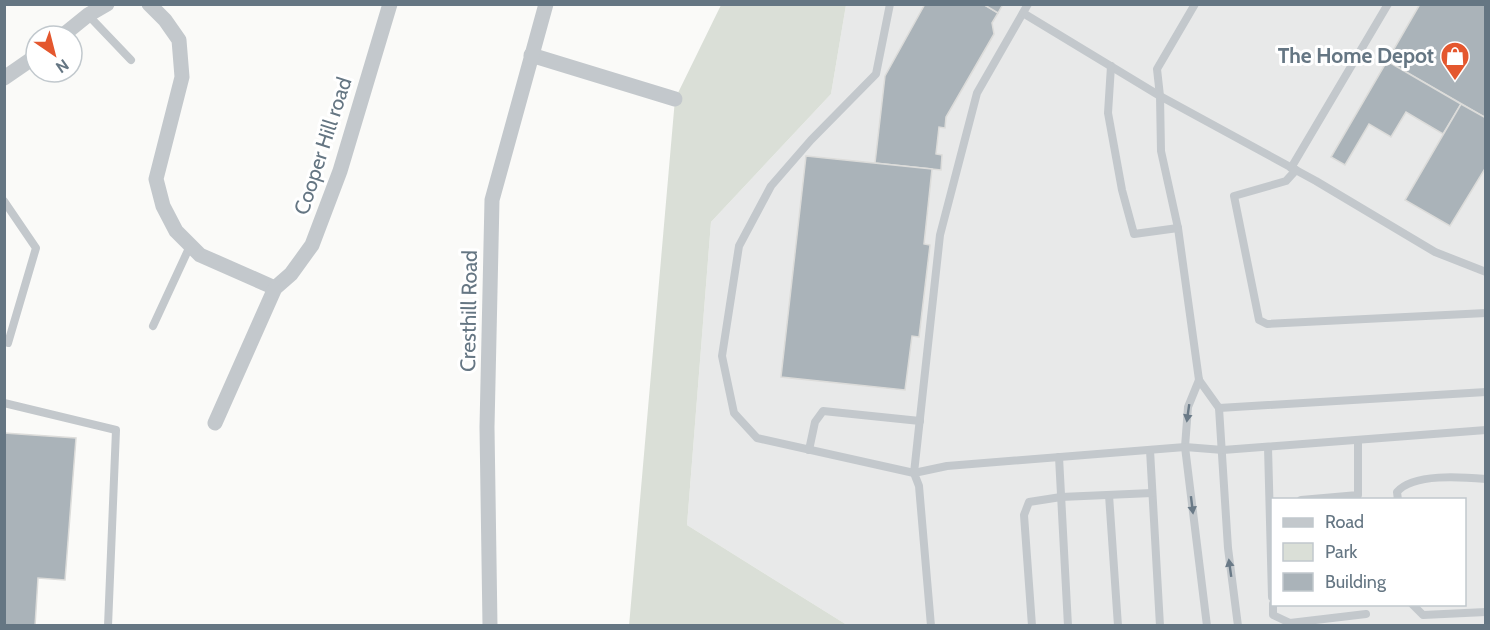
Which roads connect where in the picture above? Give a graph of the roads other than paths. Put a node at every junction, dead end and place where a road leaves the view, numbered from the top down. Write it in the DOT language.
graph roads {
  1 [pos="108,4"];
  2 [pos="149,4"];
  3 [pos="390,4"];
  4 [pos="546,4"];
  5 [pos="891,4"];
  6 [pos="1028,4"];
  7 [pos="1195,4"];
  8 [pos="1388,4"];
  9 [pos="1023,13"];
  10 [pos="87,15"];
  11 [pos="76,24"];
  12 [pos="531,55"];
  13 [pos="131,60"];
  14 [pos="24,64"];
  15 [pos="1111,66"];
  16 [pos="4,78"];
  17 [pos="1160,96"];
  18 [pos="675,99"];
  19 [pos="1294,169"];
  20 [pos="4,201"];
  21 [pos="1178,228"];
  22 [pos="190,246"];
  23 [pos="1485,272"];
  24 [pos="275,288"];
  25 [pos="1485,313"];
  26 [pos="153,326"];
  27 [pos="8,344"];
  28 [pos="1199,380"];
  29 [pos="1485,392"];
  30 [pos="4,403"];
  31 [pos="1219,408"];
  32 [pos="920,421"];
  33 [pos="215,423"];
  34 [pos="1485,430"];
  35 [pos="1358,440"];
  36 [pos="1185,447"];
  37 [pos="1269,447"];
  38 [pos="809,450"];
  39 [pos="1150,450"];
  40 [pos="1223,450"];
  41 [pos="1059,457"];
  42 [pos="914,473"];
  43 [pos="1485,479"];
  44 [pos="1152,493"];
  45 [pos="1109,495"];
  46 [pos="1061,497"];
  47 [pos="1324,498"];
  48 [pos="1398,498"];
  49 [pos="1271,502"];
  50 [pos="1273,606"];
  51 [pos="1414,606"];
  52 [pos="1485,612"];
  53 [pos="1366,614"];
  54 [pos="108,626"];
  55 [pos="490,626"];
  56 [pos="931,626"];
  57 [pos="1032,626"];
  58 [pos="1068,626"];
  59 [pos="1118,626"];
  60 [pos="1160,626"];
  61 [pos="1207,626"];
  62 [pos="1238,626"];
  1 -- 10 [label="street"];
  2 -- 22 [label="street"];
  3 -- 24 [label="street, Cooper Hill road"];
  4 -- 12 [label="street, Cresthill Road"];
  5 -- 38 [label="lane"];
  6 -- 9 [label="lane"];
  7 -- 17 [label="lane"];
  8 -- 19 [label="lane"];
  9 -- 15 [label="lane"];
  9 -- 32 [label="lane"];
  10 -- 11 [label="street"];
  10 -- 13 [label="lane"];
  12 -- 18 [label="street"];
  12 -- 55 [label="street, Cresthill Road"];
  14 -- 16 [label="street"];
  15 -- 17 [label="lane"];
  15 -- 21 [label="lane"];
  17 -- 19 [label="lane"];
  17 -- 21 [label="lane"];
  19 -- 23 [label="lane"];
  19 -- 25 [label="lane"];
  20 -- 27 [label="lane"];
  21 -- 28 [label="lane"];
  22 -- 24 [label="street"];
  22 -- 26 [label="lane"];
  24 -- 33 [label="street, Cooper Hill road"];
  28 -- 31 [label="lane"];
  28 -- 36 [label="lane, one-way"];
  29 -- 31 [label="lane"];
  30 -- 54 [label="lane"];
  31 -- 40 [label="lane"];
  32 -- 38 [label="lane"];
  32 -- 42 [label="lane"];
  34 -- 35 [label="lane"];
  35 -- 37 [label="lane"];
  35 -- 47 [label="lane"];
  36 -- 39 [label="lane"];
  36 -- 40 [label="lane"];
  36 -- 61 [label="lane, one-way"];
  37 -- 40 [label="lane"];
  37 -- 49 [label="lane"];
  38 -- 42 [label="lane"];
  39 -- 41 [label="lane"];
  39 -- 44 [label="lane"];
  62 -- 40 [label="lane, one-way"];
  41 -- 42 [label="lane"];
  41 -- 46 [label="lane"];
  42 -- 56 [label="lane"];
  43 -- 48 [label="lane"];
  44 -- 45 [label="lane"];
  44 -- 60 [label="lane"];
  45 -- 46 [label="lane"];
  45 -- 59 [label="lane"];
  46 -- 57 [label="lane"];
  46 -- 58 [label="lane"];
  50 -- 53 [label="lane"];
  51 -- 52 [label="lane"];
}
